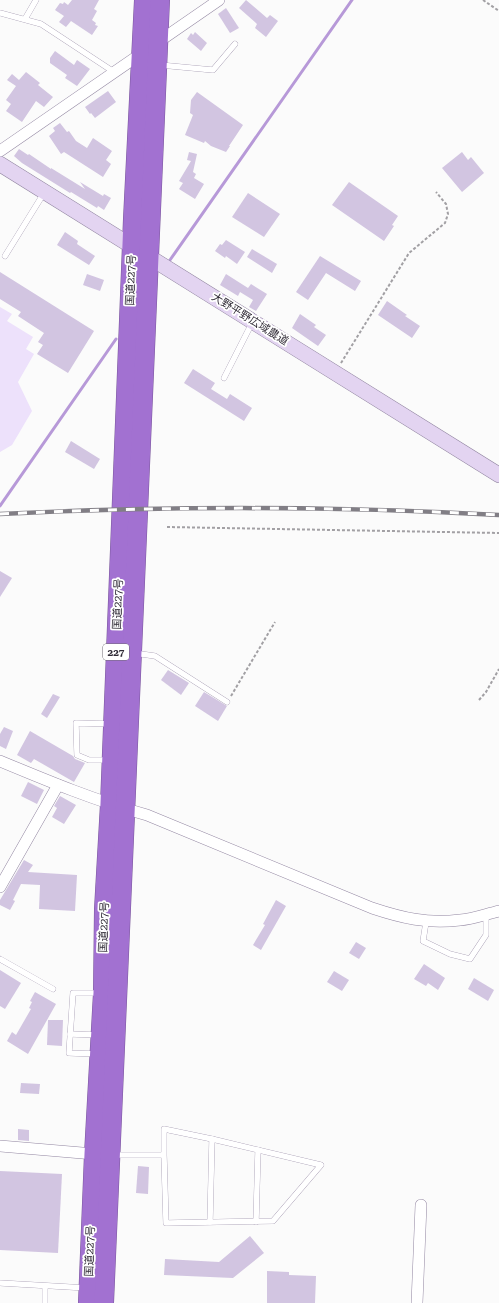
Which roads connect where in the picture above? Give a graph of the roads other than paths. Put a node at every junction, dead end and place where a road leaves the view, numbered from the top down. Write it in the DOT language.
graph roads {
  1 [pos="36,0"];
  2 [pos="144,0"];
  3 [pos="160,0"];
  4 [pos="219,0"];
  5 [pos="0,13"];
  6 [pos="25,19"];
  7 [pos="159,41"];
  8 [pos="235,44"];
  9 [pos="142,52"];
  10 [pos="158,65"];
  11 [pos="114,72"];
  12 [pos="0,150"];
  13 [pos="0,164"];
  14 [pos="45,191"];
  15 [pos="132,246"];
  16 [pos="5,256"];
  17 [pos="149,257"];
  18 [pos="253,321"];
  19 [pos="224,378"];
  20 [pos="499,475"];
  21 [pos="124,652"];
  22 [pos="227,702"];
  23 [pos="113,724"];
  24 [pos="112,760"];
  25 [pos="0,761"];
  26 [pos="58,785"];
  27 [pos="118,807"];
  28 [pos="0,887"];
  29 [pos="499,911"];
  30 [pos="486,914"];
  31 [pos="426,922"];
  32 [pos="0,959"];
  33 [pos="53,990"];
  34 [pos="103,992"];
  35 [pos="70,1034"];
  36 [pos="100,1036"];
  37 [pos="99,1054"];
  38 [pos="106,1082"];
  39 [pos="212,1139"];
  40 [pos="0,1146"];
  41 [pos="258,1150"];
  42 [pos="103,1154"];
  43 [pos="164,1155"];
  44 [pos="421,1205"];
  45 [pos="210,1222"];
  46 [pos="256,1222"];
  47 [pos="0,1283"];
  48 [pos="45,1286"];
  49 [pos="89,1295"];
  50 [pos="44,1303"];
  51 [pos="104,1303"];
  52 [pos="417,1303"];
  1 -- 6 [label="lane"];
  2 -- 9 [label="highway, 国道227号 / 227"];
  3 -- 7 [label="highway, 国道227号 / 227"];
  4 -- 7 [label="street"];
  5 -- 6 [label="lane"];
  6 -- 11 [label="lane"];
  7 -- 9 [label="street"];
  7 -- 10 [label="highway, 国道227号 / 227"];
  8 -- 10 [label="lane"];
  9 -- 11 [label="street"];
  9 -- 15 [label="highway, 国道227号 / 227"];
  10 -- 17 [label="highway, 国道227号 / 227"];
  11 -- 12 [label="street"];
  13 -- 14 [label="street, 大野平野広域農道"];
  14 -- 15 [label="street, 大野平野広域農道"];
  14 -- 16 [label="lane"];
  15 -- 17 [label="street, 大野平野広域農道"];
  15 -- 21 [label="highway, 国道227号 / 227"];
  17 -- 18 [label="street, 大野平野広域農道"];
  17 -- 21 [label="highway, 国道227号 / 227"];
  18 -- 19 [label="lane"];
  18 -- 20 [label="street, 大野平野広域農道"];
  21 -- 22 [label="lane"];
  21 -- 23 [label="highway, 国道227号 / 227"];
  21 -- 27 [label="highway, 国道227号 / 227"];
  23 -- 24 [label="highway, 国道227号 / 227"];
  23 -- 24 [label="lane"];
  24 -- 27 [label="highway, 国道227号 / 227"];
  25 -- 26 [label="street"];
  26 -- 27 [label="street"];
  26 -- 28 [label="street"];
  27 -- 31 [label="street"];
  27 -- 34 [label="highway, 国道227号 / 227"];
  27 -- 38 [label="highway, 国道227号 / 227"];
  29 -- 30 [label="street"];
  30 -- 31 [label="street"];
  30 -- 31 [label="lane"];
  32 -- 33 [label="lane"];
  34 -- 35 [label="lane"];
  34 -- 36 [label="highway, 国道227号 / 227"];
  35 -- 36 [label="lane"];
  35 -- 37 [label="lane"];
  36 -- 37 [label="highway, 国道227号 / 227"];
  37 -- 38 [label="highway, 国道227号 / 227"];
  38 -- 42 [label="highway, 国道227号 / 227"];
  39 -- 41 [label="lane"];
  39 -- 43 [label="lane"];
  39 -- 45 [label="lane"];
  40 -- 42 [label="street"];
  41 -- 46 [label="lane"];
  41 -- 46 [label="lane"];
  42 -- 43 [label="lane"];
  42 -- 49 [label="highway, 国道227号 / 227"];
  42 -- 51 [label="highway, 国道227号 / 227"];
  43 -- 45 [label="lane"];
  44 -- 52 [label="street"];
  45 -- 46 [label="lane"];
  47 -- 48 [label="lane"];
  48 -- 49 [label="lane"];
  48 -- 50 [label="lane"];
}
